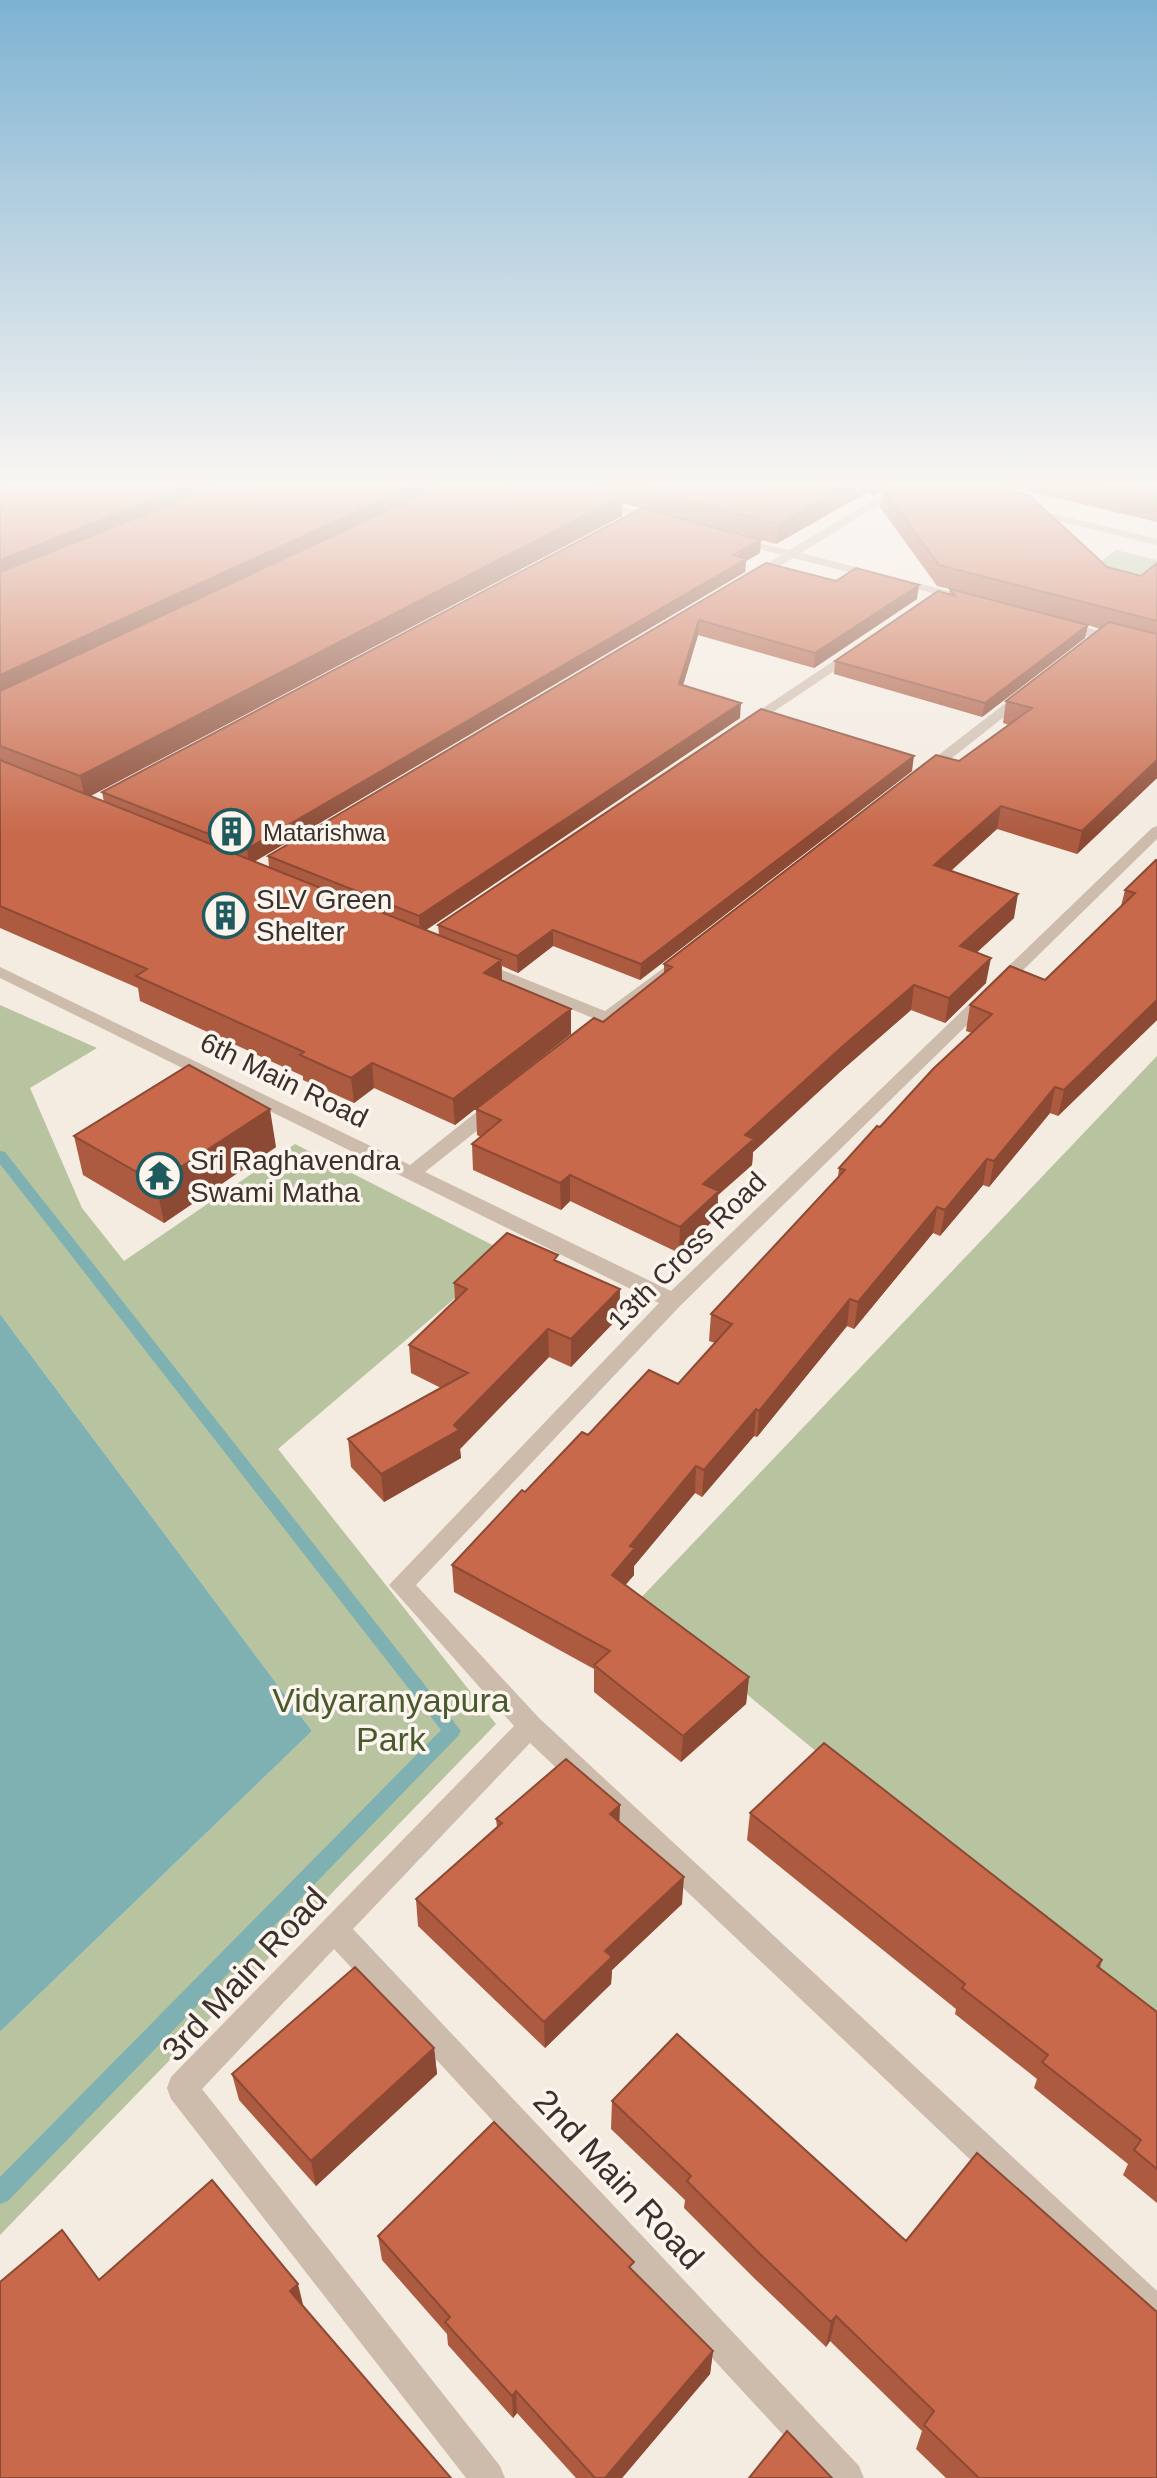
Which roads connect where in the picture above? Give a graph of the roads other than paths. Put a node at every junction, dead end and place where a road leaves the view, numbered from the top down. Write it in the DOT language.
graph roads {
  1 [pos="1053,623"];
  2 [pos="875,637"];
  3 [pos="1157,650"];
  4 [pos="1040,683"];
  5 [pos="733,733"];
  6 [pos="916,779"];
  7 [pos="1157,831"];
  8 [pos="694,951"];
  9 [pos="464,961"];
  10 [pos="0,972"];
  11 [pos="607,1018"];
  12 [pos="570,1047"];
  13 [pos="509,1095"];
  14 [pos="411,1173"];
  15 [pos="673,1301"];
  16 [pos="530,1726"];
  17 [pos="336,1931"];
  18 [pos="1157,2313"];
  19 [pos="488,2478"];
  20 [pos="847,2478"];
  1 -- 3 [label="street"];
  2 -- 5 [label="street"];
  4 -- 6 [label="street"];
  7 -- 15 [label="street, 13th Cross Road"];
  8 -- 11 [label="street"];
  9 -- 11 [label="street"];
  10 -- 14 [label="street, 6th Main Road"];
  11 -- 12 [label="street"];
  13 -- 14 [label="street"];
  14 -- 15 [label="street, 6th Main Road"];
  15 -- 16 [label="street, 13th Cross Road"];
  16 -- 17 [label="street, 3rd Main Road"];
  16 -- 18 [label="street"];
  17 -- 19 [label="street, 3rd Main Road"];
  17 -- 20 [label="street, 2nd Main Road"];
}
